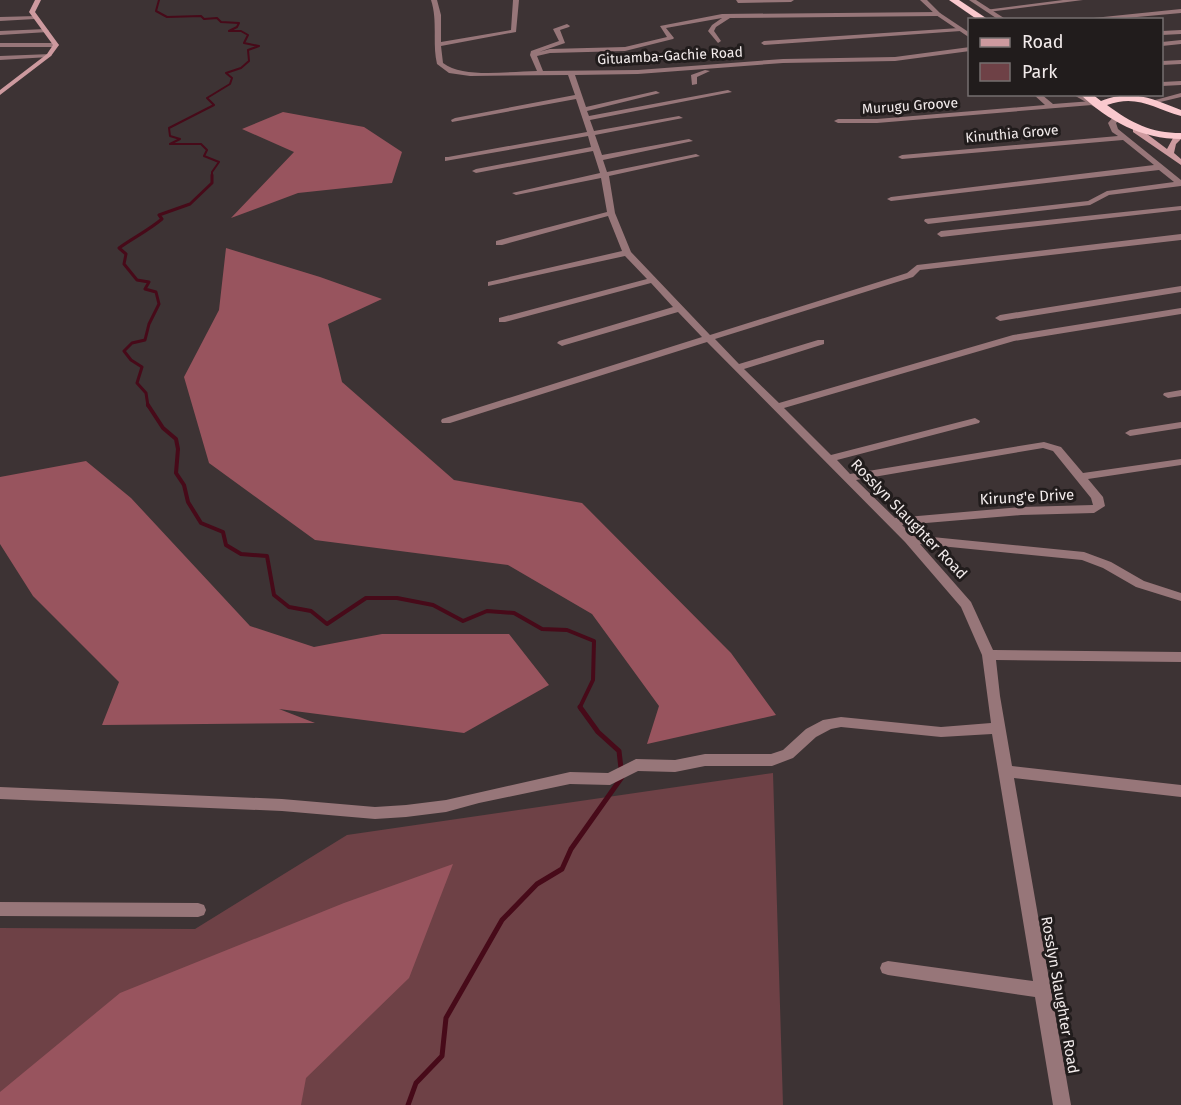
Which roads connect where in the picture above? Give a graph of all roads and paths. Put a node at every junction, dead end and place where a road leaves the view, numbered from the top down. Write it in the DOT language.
graph roads {
  1 [pos="38,0"];
  2 [pos="434,0"];
  3 [pos="516,0"];
  4 [pos="749,0"];
  5 [pos="791,0"];
  6 [pos="923,0"];
  7 [pos="941,0"];
  8 [pos="953,0"];
  9 [pos="972,0"];
  10 [pos="1080,0"];
  11 [pos="738,1"];
  12 [pos="988,10"];
  13 [pos="1181,11"];
  14 [pos="938,14"];
  15 [pos="730,16"];
  16 [pos="34,17"];
  17 [pos="969,18"];
  18 [pos="982,18"];
  19 [pos="1001,18"];
  20 [pos="1100,18"];
  21 [pos="0,19"];
  22 [pos="567,26"];
  23 [pos="959,30"];
  24 [pos="46,31"];
  25 [pos="1181,32"];
  26 [pos="0,33"];
  27 [pos="1163,33"];
  28 [pos="968,35"];
  29 [pos="718,41"];
  30 [pos="1181,42"];
  31 [pos="764,43"];
  32 [pos="1163,44"];
  33 [pos="0,45"];
  34 [pos="56,45"];
  35 [pos="437,45"];
  36 [pos="968,49"];
  37 [pos="533,55"];
  38 [pos="49,56"];
  39 [pos="0,58"];
  40 [pos="1181,62"];
  41 [pos="1163,63"];
  42 [pos="706,67"];
  43 [pos="571,73"];
  44 [pos="542,74"];
  45 [pos="1181,83"];
  46 [pos="694,84"];
  47 [pos="1163,84"];
  48 [pos="728,92"];
  49 [pos="0,93"];
  50 [pos="656,93"];
  51 [pos="1163,93"];
  52 [pos="578,96"];
  53 [pos="1038,96"];
  54 [pos="1080,96"];
  55 [pos="1135,96"];
  56 [pos="1179,97"];
  57 [pos="1152,102"];
  58 [pos="1096,103"];
  59 [pos="1051,106"];
  60 [pos="1181,113"];
  61 [pos="585,114"];
  62 [pos="679,118"];
  63 [pos="1118,118"];
  64 [pos="455,120"];
  65 [pos="838,121"];
  66 [pos="1136,130"];
  67 [pos="592,133"];
  68 [pos="1181,136"];
  69 [pos="1124,138"];
  70 [pos="689,141"];
  71 [pos="598,153"];
  72 [pos="696,156"];
  73 [pos="1171,156"];
  74 [pos="902,157"];
  75 [pos="448,159"];
  76 [pos="1181,163"];
  77 [pos="1160,167"];
  78 [pos="476,171"];
  79 [pos="605,177"];
  80 [pos="1181,184"];
  81 [pos="516,193"];
  82 [pos="891,199"];
  83 [pos="1181,208"];
  84 [pos="611,213"];
  85 [pos="928,221"];
  86 [pos="941,234"];
  87 [pos="1181,237"];
  88 [pos="499,243"];
  89 [pos="627,253"];
  90 [pos="653,280"];
  91 [pos="491,284"];
  92 [pos="1181,289"];
  93 [pos="680,308"];
  94 [pos="1181,311"];
  95 [pos="1000,318"];
  96 [pos="502,320"];
  97 [pos="708,338"];
  98 [pos="821,342"];
  99 [pos="562,343"];
  100 [pos="739,367"];
  101 [pos="1181,393"];
  102 [pos="1168,395"];
  103 [pos="778,407"];
  104 [pos="446,421"];
  105 [pos="975,421"];
  106 [pos="1181,425"];
  107 [pos="1130,433"];
  108 [pos="829,459"];
  109 [pos="1181,462"];
  110 [pos="1080,477"];
  111 [pos="847,478"];
  112 [pos="890,522"];
  113 [pos="909,539"];
  114 [pos="1181,597"];
  115 [pos="989,655"];
  116 [pos="1181,657"];
  117 [pos="999,727"];
  118 [pos="1006,771"];
  119 [pos="1181,791"];
  120 [pos="0,793"];
  121 [pos="0,909"];
  122 [pos="198,910"];
  123 [pos="888,968"];
  124 [pos="1042,990"];
  125 [pos="1062,1105"];
  1 -- 16 [label="main road"];
  2 -- 35 [label="street, Gituamba-Gachie Road"];
  3 -- 35 [label="street"];
  4 -- 5 [label="street"];
  4 -- 11 [label="street"];
  6 -- 14 [label="street"];
  7 -- 17 [label="highway"];
  8 -- 18 [label="highway"];
  9 -- 12 [label="street"];
  10 -- 12 [label="street"];
  12 -- 19 [label="street"];
  13 -- 20 [label="street"];
  14 -- 15 [label="street"];
  14 -- 23 [label="street"];
  15 -- 29 [label="street"];
  15 -- 37 [label="street"];
  16 -- 21 [label="street"];
  16 -- 24 [label="main road"];
  22 -- 37 [label="street"];
  23 -- 28 [label="street"];
  23 -- 31 [label="street"];
  24 -- 26 [label="street"];
  24 -- 34 [label="main road"];
  25 -- 27 [label="street"];
  30 -- 32 [label="street"];
  33 -- 34 [label="street"];
  34 -- 38 [label="main road"];
  35 -- 44 [label="street, Gituamba-Gachie Road"];
  36 -- 42 [label="street, Gituamba-Gachie Road"];
  37 -- 44 [label="street"];
  38 -- 39 [label="street"];
  38 -- 49 [label="main road"];
  40 -- 41 [label="street"];
  42 -- 43 [label="street, Gituamba-Gachie Road"];
  42 -- 46 [label="street"];
  43 -- 44 [label="street, Gituamba-Gachie Road"];
  43 -- 52 [label="street, Rosslyn Slaughter Road"];
  45 -- 47 [label="street"];
  48 -- 61 [label="street"];
  50 -- 61 [label="street"];
  51 -- 56 [label="street"];
  52 -- 61 [label="street, Rosslyn Slaughter Road"];
  52 -- 64 [label="street"];
  53 -- 59 [label="street"];
  54 -- 58 [label="street"];
  55 -- 57 [label="highway"];
  55 -- 58 [label="highway"];
  56 -- 57 [label="street"];
  57 -- 60 [label="highway"];
  58 -- 59 [label="street, Murugu Groove"];
  58 -- 63 [label="highway"];
  59 -- 65 [label="street, Murugu Groove"];
  61 -- 67 [label="street, Rosslyn Slaughter Road"];
  62 -- 67 [label="street"];
  63 -- 66 [label="highway"];
  63 -- 69 [label="street"];
  66 -- 68 [label="highway"];
  66 -- 73 [label="main road"];
  67 -- 71 [label="street, Rosslyn Slaughter Road"];
  67 -- 75 [label="street"];
  68 -- 73 [label="main road"];
  69 -- 74 [label="street, Kinuthia Grove"];
  69 -- 77 [label="street"];
  70 -- 71 [label="street"];
  71 -- 78 [label="street"];
  71 -- 79 [label="street, Rosslyn Slaughter Road"];
  72 -- 79 [label="street"];
  73 -- 76 [label="main road"];
  77 -- 80 [label="street"];
  77 -- 82 [label="street"];
  79 -- 81 [label="street"];
  79 -- 84 [label="street, Rosslyn Slaughter Road"];
  80 -- 85 [label="street"];
  83 -- 86 [label="street"];
  84 -- 88 [label="street"];
  84 -- 89 [label="street, Rosslyn Slaughter Road"];
  87 -- 97 [label="street"];
  89 -- 90 [label="street, Rosslyn Slaughter Road"];
  89 -- 91 [label="street"];
  90 -- 93 [label="street, Rosslyn Slaughter Road"];
  90 -- 96 [label="street"];
  92 -- 95 [label="street"];
  93 -- 97 [label="street, Rosslyn Slaughter Road"];
  93 -- 99 [label="street"];
  94 -- 103 [label="street"];
  97 -- 100 [label="street, Rosslyn Slaughter Road"];
  97 -- 104 [label="street"];
  98 -- 100 [label="street"];
  100 -- 103 [label="street, Rosslyn Slaughter Road"];
  101 -- 102 [label="street"];
  103 -- 108 [label="street, Rosslyn Slaughter Road"];
  105 -- 108 [label="street"];
  106 -- 107 [label="street"];
  108 -- 111 [label="street, Rosslyn Slaughter Road"];
  109 -- 110 [label="street, Kirung'e Drive"];
  110 -- 111 [label="street"];
  110 -- 112 [label="street, Kirung'e Drive"];
  111 -- 112 [label="street, Rosslyn Slaughter Road"];
  112 -- 113 [label="street, Rosslyn Slaughter Road"];
  113 -- 114 [label="street"];
  113 -- 115 [label="street, Rosslyn Slaughter Road"];
  115 -- 116 [label="street"];
  115 -- 117 [label="street, Rosslyn Slaughter Road"];
  117 -- 118 [label="street, Rosslyn Slaughter Road"];
  117 -- 120 [label="street"];
  118 -- 119 [label="street"];
  118 -- 124 [label="street, Rosslyn Slaughter Road"];
  121 -- 122 [label="street"];
  123 -- 124 [label="street"];
  124 -- 125 [label="street, Rosslyn Slaughter Road"];
}
